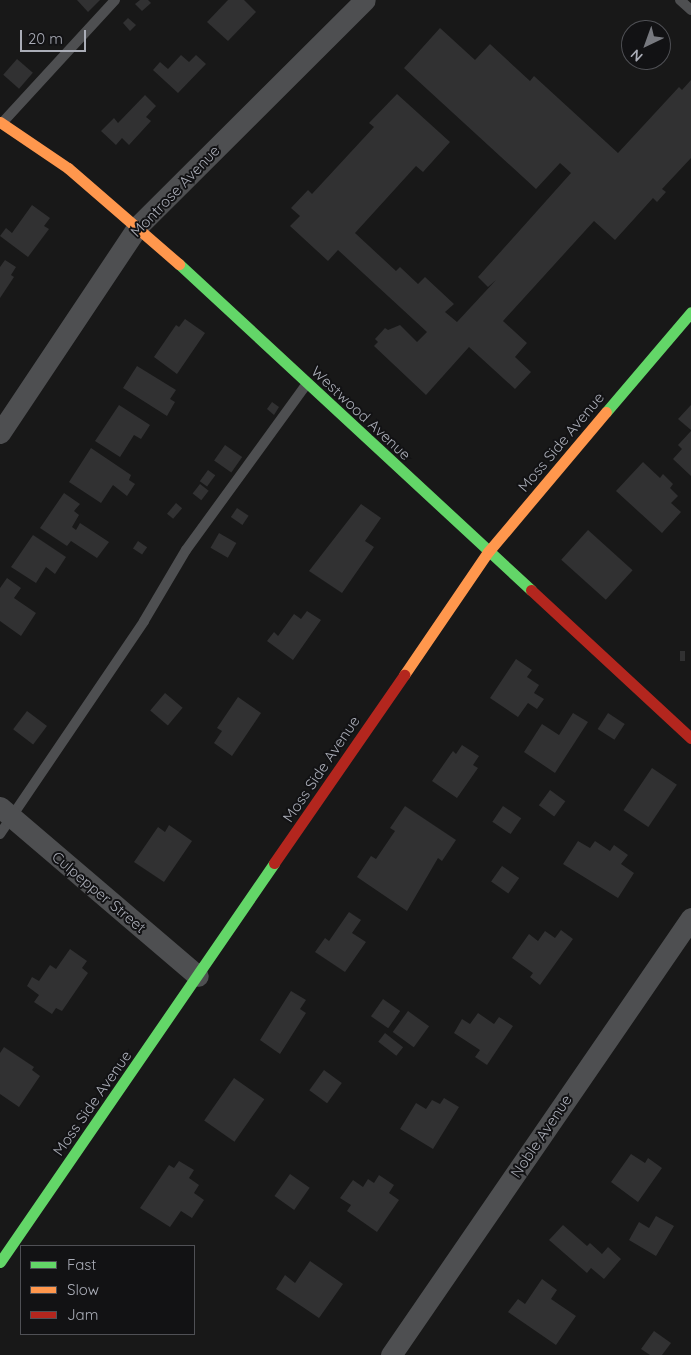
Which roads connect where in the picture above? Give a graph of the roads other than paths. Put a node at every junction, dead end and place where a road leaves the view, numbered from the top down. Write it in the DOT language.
graph roads {
  1 [pos="115,0"];
  2 [pos="365,0"];
  3 [pos="680,0"];
  4 [pos="691,10"];
  5 [pos="0,123"];
  6 [pos="138,226"];
  7 [pos="691,312"];
  8 [pos="307,384"];
  9 [pos="0,433"];
  10 [pos="488,552"];
  11 [pos="691,738"];
  12 [pos="4,819"];
  13 [pos="691,918"];
  14 [pos="198,976"];
  15 [pos="0,1262"];
  16 [pos="392,1355"];
  1 -- 5 [label="lane"];
  2 -- 6 [label="street, Montrose Avenue"];
  3 -- 4 [label="lane"];
  5 -- 6 [label="street, Westwood Avenue"];
  6 -- 8 [label="street, Westwood Avenue"];
  6 -- 9 [label="street, Montrose Avenue"];
  7 -- 10 [label="street, Moss Side Avenue"];
  8 -- 10 [label="street, Westwood Avenue"];
  8 -- 12 [label="lane"];
  10 -- 11 [label="street, Westwood Avenue"];
  10 -- 14 [label="street, Moss Side Avenue"];
  12 -- 14 [label="street, Culpepper Street"];
  13 -- 16 [label="street, Noble Avenue"];
  14 -- 15 [label="street, Moss Side Avenue"];
}
